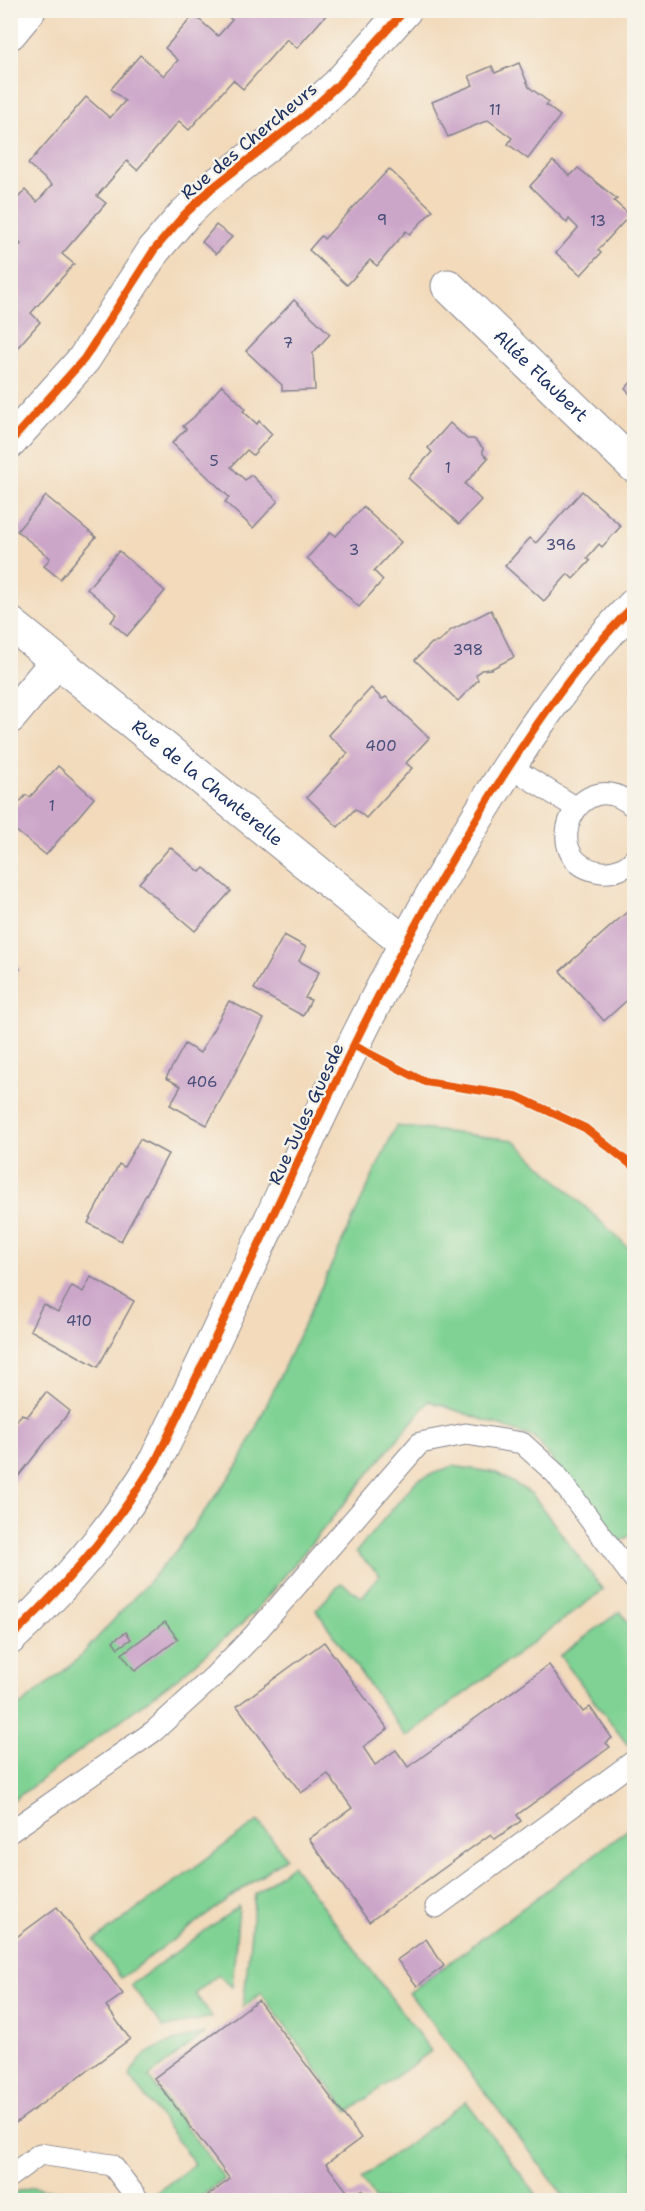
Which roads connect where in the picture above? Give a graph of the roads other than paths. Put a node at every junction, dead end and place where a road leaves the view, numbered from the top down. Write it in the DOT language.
graph roads {
  1 [pos="29,10"];
  2 [pos="405,10"];
  3 [pos="10,33"];
  4 [pos="448,286"];
  5 [pos="10,442"];
  6 [pos="634,466"];
  7 [pos="634,605"];
  8 [pos="10,623"];
  9 [pos="57,661"];
  10 [pos="10,717"];
  11 [pos="509,766"];
  12 [pos="575,807"];
  13 [pos="634,807"];
  14 [pos="634,859"];
  15 [pos="405,943"];
  16 [pos="634,1579"];
  17 [pos="10,1638"];
  18 [pos="634,1761"];
  19 [pos="10,1832"];
  20 [pos="436,1907"];
  21 [pos="10,2176"];
  22 [pos="137,2198"];
  1 -- 3 [label="street"];
  2 -- 5 [label="street, Rue des Chercheurs"];
  4 -- 6 [label="street, Allée Flaubert"];
  7 -- 11 [label="street, Rue Jules Guesde"];
  8 -- 9 [label="street, Rue de la Chanterelle"];
  9 -- 10 [label="street"];
  9 -- 15 [label="street, Rue de la Chanterelle"];
  11 -- 12 [label="lane"];
  11 -- 15 [label="street, Rue Jules Guesde"];
  12 -- 13 [label="lane"];
  12 -- 14 [label="lane"];
  15 -- 17 [label="street, Rue Jules Guesde"];
  16 -- 19 [label="lane"];
  18 -- 20 [label="lane"];
  21 -- 22 [label="lane"];
}
